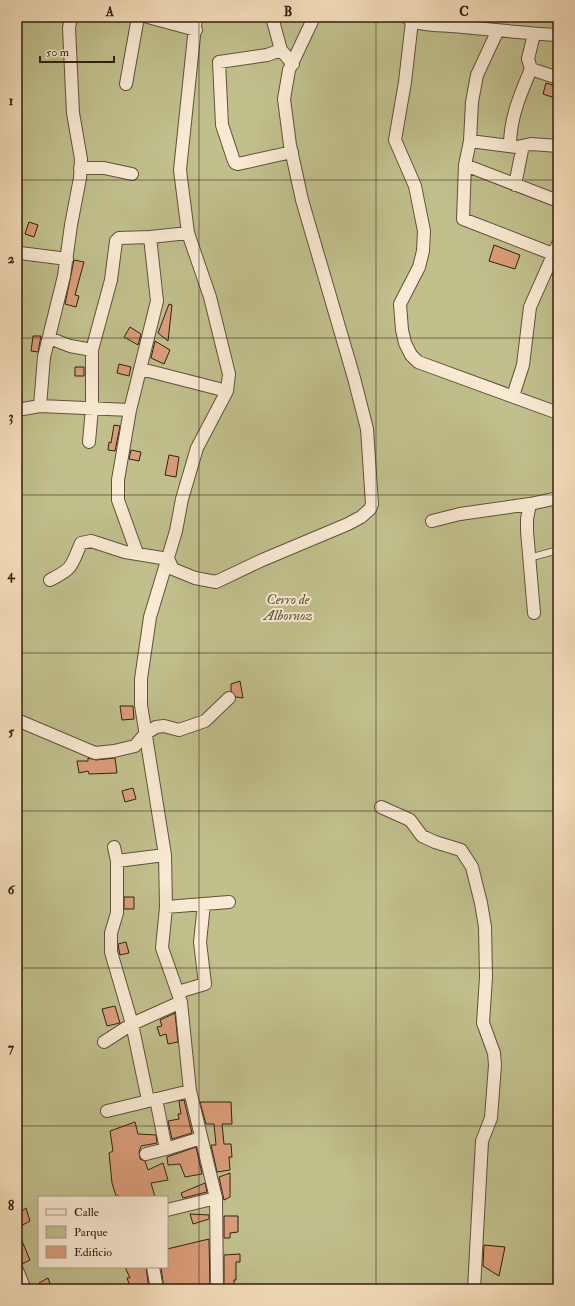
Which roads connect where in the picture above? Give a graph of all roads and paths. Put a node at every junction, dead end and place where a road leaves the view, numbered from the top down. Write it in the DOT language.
graph roads {
  1 [pos="71,17"];
  2 [pos="138,17"];
  3 [pos="148,17"];
  4 [pos="196,17"];
  5 [pos="272,17"];
  6 [pos="314,17"];
  7 [pos="409,18"];
  8 [pos="196,30"];
  9 [pos="497,32"];
  10 [pos="534,34"];
  11 [pos="558,35"];
  12 [pos="280,50"];
  13 [pos="293,64"];
  14 [pos="531,69"];
  15 [pos="558,78"];
  16 [pos="126,84"];
  17 [pos="470,141"];
  18 [pos="558,146"];
  19 [pos="513,147"];
  20 [pos="292,152"];
  21 [pos="465,165"];
  22 [pos="80,168"];
  23 [pos="132,174"];
  24 [pos="515,185"];
  25 [pos="558,201"];
  26 [pos="188,233"];
  27 [pos="150,237"];
  28 [pos="557,252"];
  29 [pos="20,253"];
  30 [pos="67,259"];
  31 [pos="49,338"];
  32 [pos="92,350"];
  33 [pos="142,369"];
  34 [pos="227,391"];
  35 [pos="513,396"];
  36 [pos="40,406"];
  37 [pos="92,408"];
  38 [pos="17,410"];
  39 [pos="130,410"];
  40 [pos="558,413"];
  41 [pos="89,442"];
  42 [pos="558,498"];
  43 [pos="530,504"];
  44 [pos="432,521"];
  45 [pos="558,550"];
  46 [pos="136,553"];
  47 [pos="529,558"];
  48 [pos="168,559"];
  49 [pos="50,580"];
  50 [pos="534,613"];
  51 [pos="229,698"];
  52 [pos="17,720"];
  53 [pos="145,734"];
  54 [pos="381,807"];
  55 [pos="114,846"];
  56 [pos="165,855"];
  57 [pos="117,861"];
  58 [pos="229,902"];
  59 [pos="204,904"];
  60 [pos="166,908"];
  61 [pos="179,997"];
  62 [pos="132,1024"];
  63 [pos="104,1042"];
  64 [pos="190,1091"];
  65 [pos="152,1100"];
  66 [pos="107,1111"];
  67 [pos="201,1138"];
  68 [pos="166,1150"];
  69 [pos="146,1154"];
  70 [pos="216,1198"];
  71 [pos="168,1210"];
  72 [pos="153,1268"];
  73 [pos="17,1270"];
  74 [pos="25,1289"];
  75 [pos="157,1289"];
  76 [pos="217,1289"];
  77 [pos="474,1289"];
  1 -- 22 [label="street"];
  2 -- 16 [label="street"];
  3 -- 8 [label="street"];
  4 -- 8 [label="street"];
  5 -- 12 [label="street"];
  6 -- 13 [label="street"];
  7 -- 9 [label="street"];
  7 -- 35 [label="street"];
  8 -- 26 [label="street"];
  9 -- 10 [label="street"];
  9 -- 17 [label="street"];
  10 -- 11 [label="street"];
  10 -- 14 [label="street"];
  12 -- 13 [label="street"];
  12 -- 20 [label="street"];
  13 -- 20 [label="street"];
  14 -- 15 [label="street"];
  14 -- 19 [label="street"];
  17 -- 19 [label="street"];
  17 -- 21 [label="street"];
  18 -- 19 [label="street"];
  19 -- 24 [label="street"];
  20 -- 48 [label="street"];
  21 -- 24 [label="street"];
  21 -- 28 [label="street"];
  22 -- 23 [label="street"];
  22 -- 30 [label="street"];
  24 -- 25 [label="street"];
  26 -- 27 [label="street"];
  26 -- 34 [label="street"];
  27 -- 32 [label="street"];
  27 -- 33 [label="street"];
  28 -- 35 [label="street"];
  29 -- 30 [label="street"];
  30 -- 31 [label="street"];
  31 -- 32 [label="street"];
  31 -- 36 [label="street"];
  32 -- 37 [label="street"];
  33 -- 34 [label="street"];
  33 -- 39 [label="street"];
  34 -- 48 [label="street"];
  35 -- 40 [label="street"];
  36 -- 37 [label="street"];
  36 -- 38 [label="street"];
  37 -- 39 [label="street"];
  37 -- 41 [label="street"];
  39 -- 46 [label="street"];
  42 -- 43 [label="street"];
  43 -- 44 [label="street"];
  43 -- 47 [label="street"];
  45 -- 47 [label="lane"];
  46 -- 48 [label="street"];
  46 -- 49 [label="street"];
  47 -- 50 [label="street"];
  48 -- 53 [label="street"];
  51 -- 53 [label="street"];
  52 -- 53 [label="street"];
  53 -- 56 [label="street"];
  54 -- 77 [label="street"];
  55 -- 57 [label="street"];
  56 -- 57 [label="street"];
  56 -- 60 [label="street"];
  57 -- 62 [label="street"];
  58 -- 59 [label="street"];
  59 -- 60 [label="street"];
  59 -- 61 [label="street"];
  60 -- 61 [label="street"];
  61 -- 62 [label="street"];
  61 -- 64 [label="street"];
  62 -- 63 [label="street"];
  62 -- 65 [label="street"];
  64 -- 65 [label="street"];
  64 -- 67 [label="street"];
  65 -- 66 [label="street"];
  65 -- 68 [label="street"];
  67 -- 68 [label="street"];
  67 -- 70 [label="street"];
  68 -- 69 [label="street"];
  70 -- 71 [label="street"];
  70 -- 76 [label="street"];
  72 -- 75 [label="street"];
  73 -- 74 [label="street"];
}
